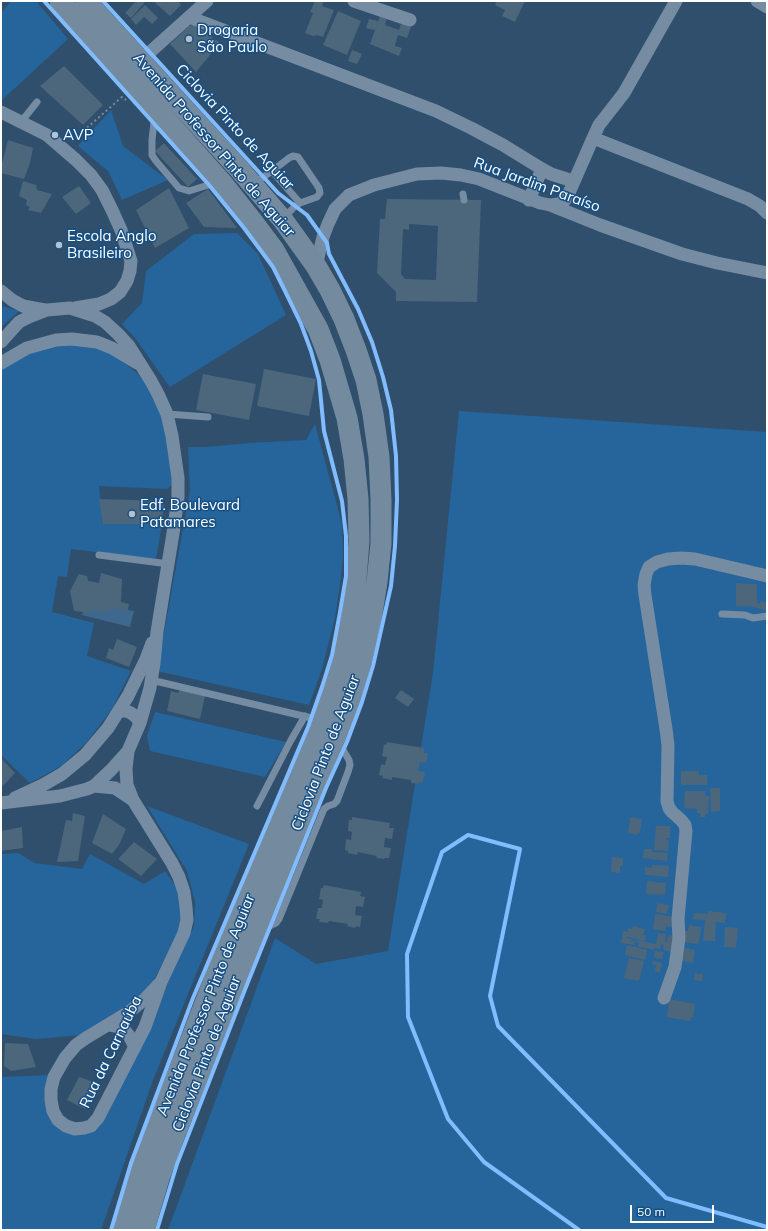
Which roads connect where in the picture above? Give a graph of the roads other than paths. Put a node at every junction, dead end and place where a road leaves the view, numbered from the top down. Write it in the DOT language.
graph roads {
  1 [pos="60,1"];
  2 [pos="86,1"];
  3 [pos="207,1"];
  4 [pos="354,1"];
  5 [pos="676,1"];
  6 [pos="757,1"];
  7 [pos="767,7"];
  8 [pos="188,17"];
  9 [pos="410,20"];
  10 [pos="140,61"];
  11 [pos="37,102"];
  12 [pos="156,109"];
  13 [pos="1,112"];
  14 [pos="21,122"];
  15 [pos="593,138"];
  16 [pos="542,169"];
  17 [pos="272,171"];
  18 [pos="220,181"];
  19 [pos="573,181"];
  20 [pos="253,185"];
  21 [pos="529,200"];
  22 [pos="300,203"];
  23 [pos="550,205"];
  24 [pos="767,213"];
  25 [pos="282,220"];
  26 [pos="316,266"];
  27 [pos="767,273"];
  28 [pos="1,291"];
  29 [pos="70,308"];
  30 [pos="47,310"];
  31 [pos="105,322"];
  32 [pos="11,330"];
  33 [pos="1,342"];
  34 [pos="97,342"];
  35 [pos="27,348"];
  36 [pos="1,363"];
  37 [pos="142,366"];
  38 [pos="167,414"];
  39 [pos="208,417"];
  40 [pos="99,555"];
  41 [pos="168,564"];
  42 [pos="767,576"];
  43 [pos="722,614"];
  44 [pos="767,616"];
  45 [pos="156,632"];
  46 [pos="151,680"];
  47 [pos="118,711"];
  48 [pos="314,718"];
  49 [pos="140,723"];
  50 [pos="128,751"];
  51 [pos="62,774"];
  52 [pos="94,786"];
  53 [pos="78,792"];
  54 [pos="133,800"];
  55 [pos="3,802"];
  56 [pos="257,806"];
  57 [pos="161,982"];
  58 [pos="664,998"];
  59 [pos="109,1025"];
  60 [pos="135,1047"];
  61 [pos="122,1230"];
  62 [pos="144,1230"];
  1 -- 12 [label="main road, Avenida Professor Pinto de Aguiar"];
  2 -- 10 [label="main road, Avenida Professor Pinto de Aguiar"];
  3 -- 8 [label="street"];
  4 -- 9 [label="street"];
  5 -- 15 [label="street"];
  6 -- 7 [label="street"];
  8 -- 10 [label="street"];
  8 -- 16 [label="street"];
  10 -- 20 [label="main road, Avenida Professor Pinto de Aguiar"];
  11 -- 14 [label="lane"];
  12 -- 18 [label="main road, Avenida Professor Pinto de Aguiar"];
  12 -- 18 [label="lane"];
  13 -- 14 [label="street"];
  14 -- 29 [label="street"];
  15 -- 19 [label="street"];
  15 -- 24 [label="street"];
  16 -- 19 [label="street"];
  16 -- 21 [label="street"];
  17 -- 20 [label="lane"];
  17 -- 22 [label="lane"];
  17 -- 22 [label="lane"];
  18 -- 48 [label="main road, Avenida Professor Pinto de Aguiar"];
  19 -- 23 [label="street"];
  20 -- 25 [label="main road, Avenida Professor Pinto de Aguiar"];
  21 -- 23 [label="street, Rua Jardim Paraíso"];
  21 -- 26 [label="street, Rua Jardim Paraíso"];
  22 -- 25 [label="lane"];
  23 -- 27 [label="street, Rua Jardim Paraíso"];
  25 -- 26 [label="main road, Avenida Professor Pinto de Aguiar"];
  26 -- 62 [label="main road, Avenida Professor Pinto de Aguiar"];
  28 -- 30 [label="street"];
  29 -- 30 [label="street"];
  29 -- 31 [label="street"];
  30 -- 32 [label="street"];
  31 -- 34 [label="street"];
  31 -- 37 [label="street"];
  32 -- 33 [label="street"];
  32 -- 35 [label="street"];
  34 -- 35 [label="street"];
  34 -- 37 [label="street"];
  35 -- 36 [label="street"];
  37 -- 38 [label="street"];
  38 -- 39 [label="lane"];
  38 -- 41 [label="street"];
  40 -- 41 [label="lane"];
  41 -- 45 [label="street"];
  42 -- 58 [label="street"];
  43 -- 44 [label="lane"];
  45 -- 46 [label="street"];
  45 -- 47 [label="street"];
  46 -- 48 [label="lane"];
  46 -- 49 [label="street"];
  47 -- 49 [label="street"];
  47 -- 51 [label="street"];
  48 -- 56 [label="lane"];
  48 -- 61 [label="main road, Avenida Professor Pinto de Aguiar"];
  49 -- 50 [label="street"];
  50 -- 52 [label="street"];
  50 -- 54 [label="street, Rua da Carnaúba"];
  51 -- 53 [label="street"];
  51 -- 55 [label="street"];
  52 -- 53 [label="street"];
  52 -- 54 [label="street, Rua da Carnaúba"];
  53 -- 55 [label="street"];
  54 -- 57 [label="street, Rua da Carnaúba"];
  57 -- 59 [label="street, Rua da Carnaúba"];
  57 -- 60 [label="street, Rua da Carnaúba"];
  59 -- 60 [label="street"];
  59 -- 60 [label="street, Rua da Carnaúba"];
}
